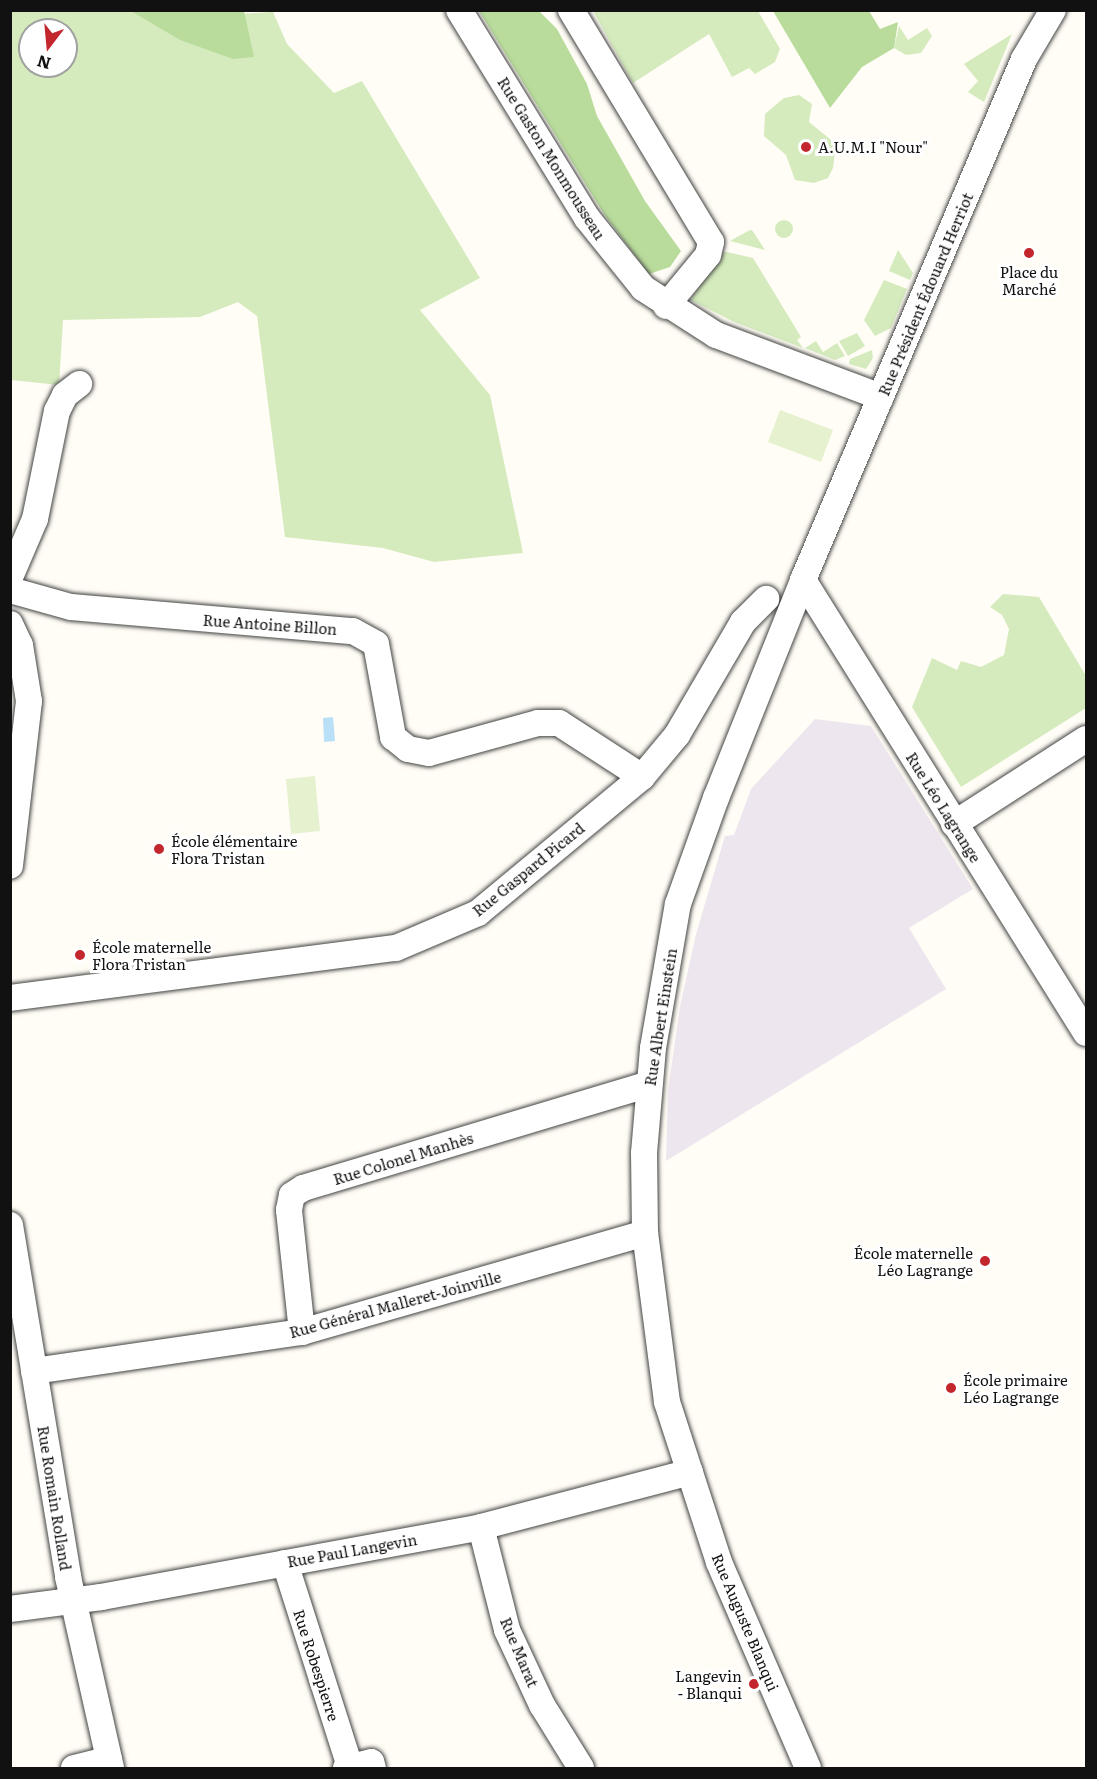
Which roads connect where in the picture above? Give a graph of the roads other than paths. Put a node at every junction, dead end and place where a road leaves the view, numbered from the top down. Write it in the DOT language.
graph roads {
  1 [pos="459,10"];
  2 [pos="571,10"];
  3 [pos="1053,10"];
  4 [pos="660,302"];
  5 [pos="79,384"];
  6 [pos="881,397"];
  7 [pos="10,577"];
  8 [pos="803,580"];
  9 [pos="10,590"];
  10 [pos="766,599"];
  11 [pos="10,624"];
  12 [pos="1086,739"];
  13 [pos="642,777"];
  14 [pos="954,824"];
  15 [pos="10,866"];
  16 [pos="10,998"];
  17 [pos="1086,1034"];
  18 [pos="649,1084"];
  19 [pos="10,1225"];
  20 [pos="645,1233"];
  21 [pos="302,1332"];
  22 [pos="34,1371"];
  23 [pos="690,1472"];
  24 [pos="481,1527"];
  25 [pos="285,1563"];
  26 [pos="72,1601"];
  27 [pos="10,1609"];
  28 [pos="110,1764"];
  29 [pos="74,1768"];
  30 [pos="356,1768"];
  31 [pos="581,1768"];
  32 [pos="808,1768"];
  1 -- 4 [label="street, Rue Gaston Monmousseau"];
  2 -- 4 [label="street"];
  3 -- 6 [label="street, Rue Président Édouard Herriot"];
  4 -- 6 [label="street, Rue Gaston Monmousseau"];
  5 -- 7 [label="street"];
  6 -- 8 [label="street, Rue Président Édouard Herriot"];
  8 -- 14 [label="street, Rue Léo Lagrange"];
  8 -- 18 [label="street, Rue Albert Einstein"];
  9 -- 13 [label="street, Rue Antoine Billon"];
  10 -- 13 [label="street, Rue Gaspard Picard"];
  11 -- 15 [label="street"];
  12 -- 14 [label="street"];
  13 -- 16 [label="street, Rue Gaspard Picard"];
  14 -- 17 [label="street, Rue Léo Lagrange"];
  18 -- 20 [label="street, Rue Albert Einstein"];
  18 -- 21 [label="street, Rue Colonel Manhès"];
  19 -- 22 [label="street, Rue Romain Rolland"];
  20 -- 21 [label="street, Rue Général Malleret-Joinville"];
  20 -- 23 [label="street, Rue Albert Einstein"];
  21 -- 22 [label="street, Rue Général Malleret-Joinville"];
  22 -- 26 [label="street, Rue Romain Rolland"];
  23 -- 24 [label="street, Rue Paul Langevin"];
  23 -- 32 [label="street, Rue Auguste Blanqui"];
  24 -- 25 [label="street, Rue Paul Langevin"];
  24 -- 31 [label="street, Rue Marat"];
  25 -- 26 [label="street, Rue Paul Langevin"];
  25 -- 30 [label="street, Rue Robespierre"];
  26 -- 27 [label="street, Rue Paul Langevin"];
  26 -- 28 [label="street, Rue Romain Rolland"];
  28 -- 29 [label="street"];
}
